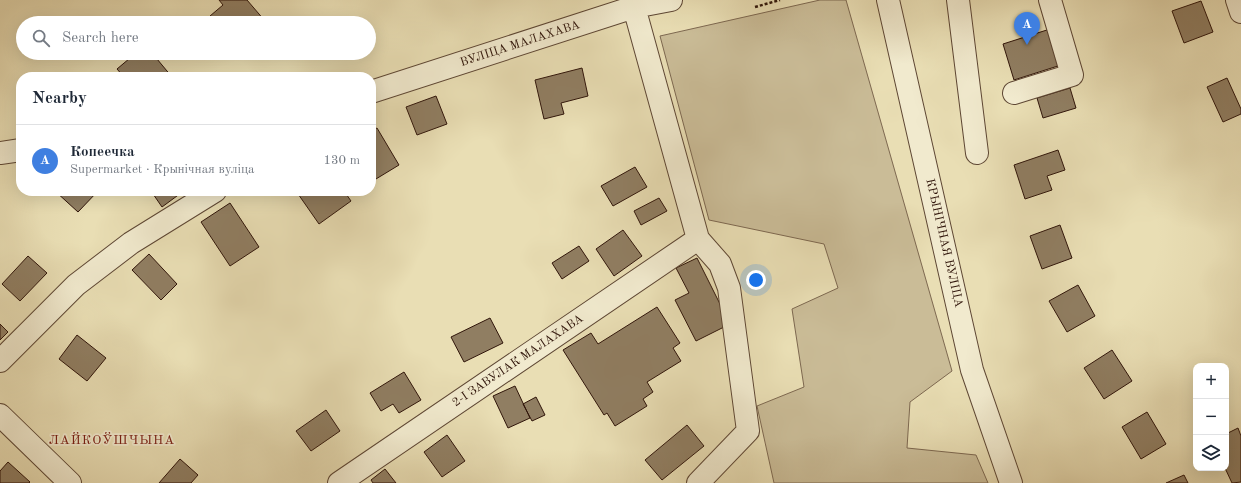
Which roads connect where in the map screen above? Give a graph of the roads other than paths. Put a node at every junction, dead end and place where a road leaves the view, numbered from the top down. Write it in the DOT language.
graph roads {
  1 [pos="671,0"];
  2 [pos="888,0"];
  3 [pos="958,0"];
  4 [pos="1050,0"];
  5 [pos="1236,0"];
  6 [pos="634,7"];
  7 [pos="1241,12"];
  8 [pos="376,90"];
  9 [pos="1014,93"];
  10 [pos="16,151"];
  11 [pos="0,153"];
  12 [pos="977,153"];
  13 [pos="207,196"];
  14 [pos="698,239"];
  15 [pos="0,361"];
  16 [pos="0,415"];
  17 [pos="70,483"];
  18 [pos="339,483"];
  19 [pos="698,483"];
  20 [pos="1011,483"];
  1 -- 6 [label="street, ВУЛІЦА МАЛАХАВА"];
  2 -- 20 [label="street, КРЫНІЧНАЯ ВУЛІЦА"];
  3 -- 12 [label="street"];
  4 -- 9 [label="street"];
  5 -- 7 [label="street"];
  6 -- 8 [label="street, ВУЛІЦА МАЛАХАВА"];
  6 -- 14 [label="street"];
  10 -- 11 [label="street"];
  13 -- 15 [label="street"];
  14 -- 18 [label="street, 2-І ЗАВУЛАК МАЛАХАВА"];
  14 -- 19 [label="street"];
  16 -- 17 [label="street"];
}
